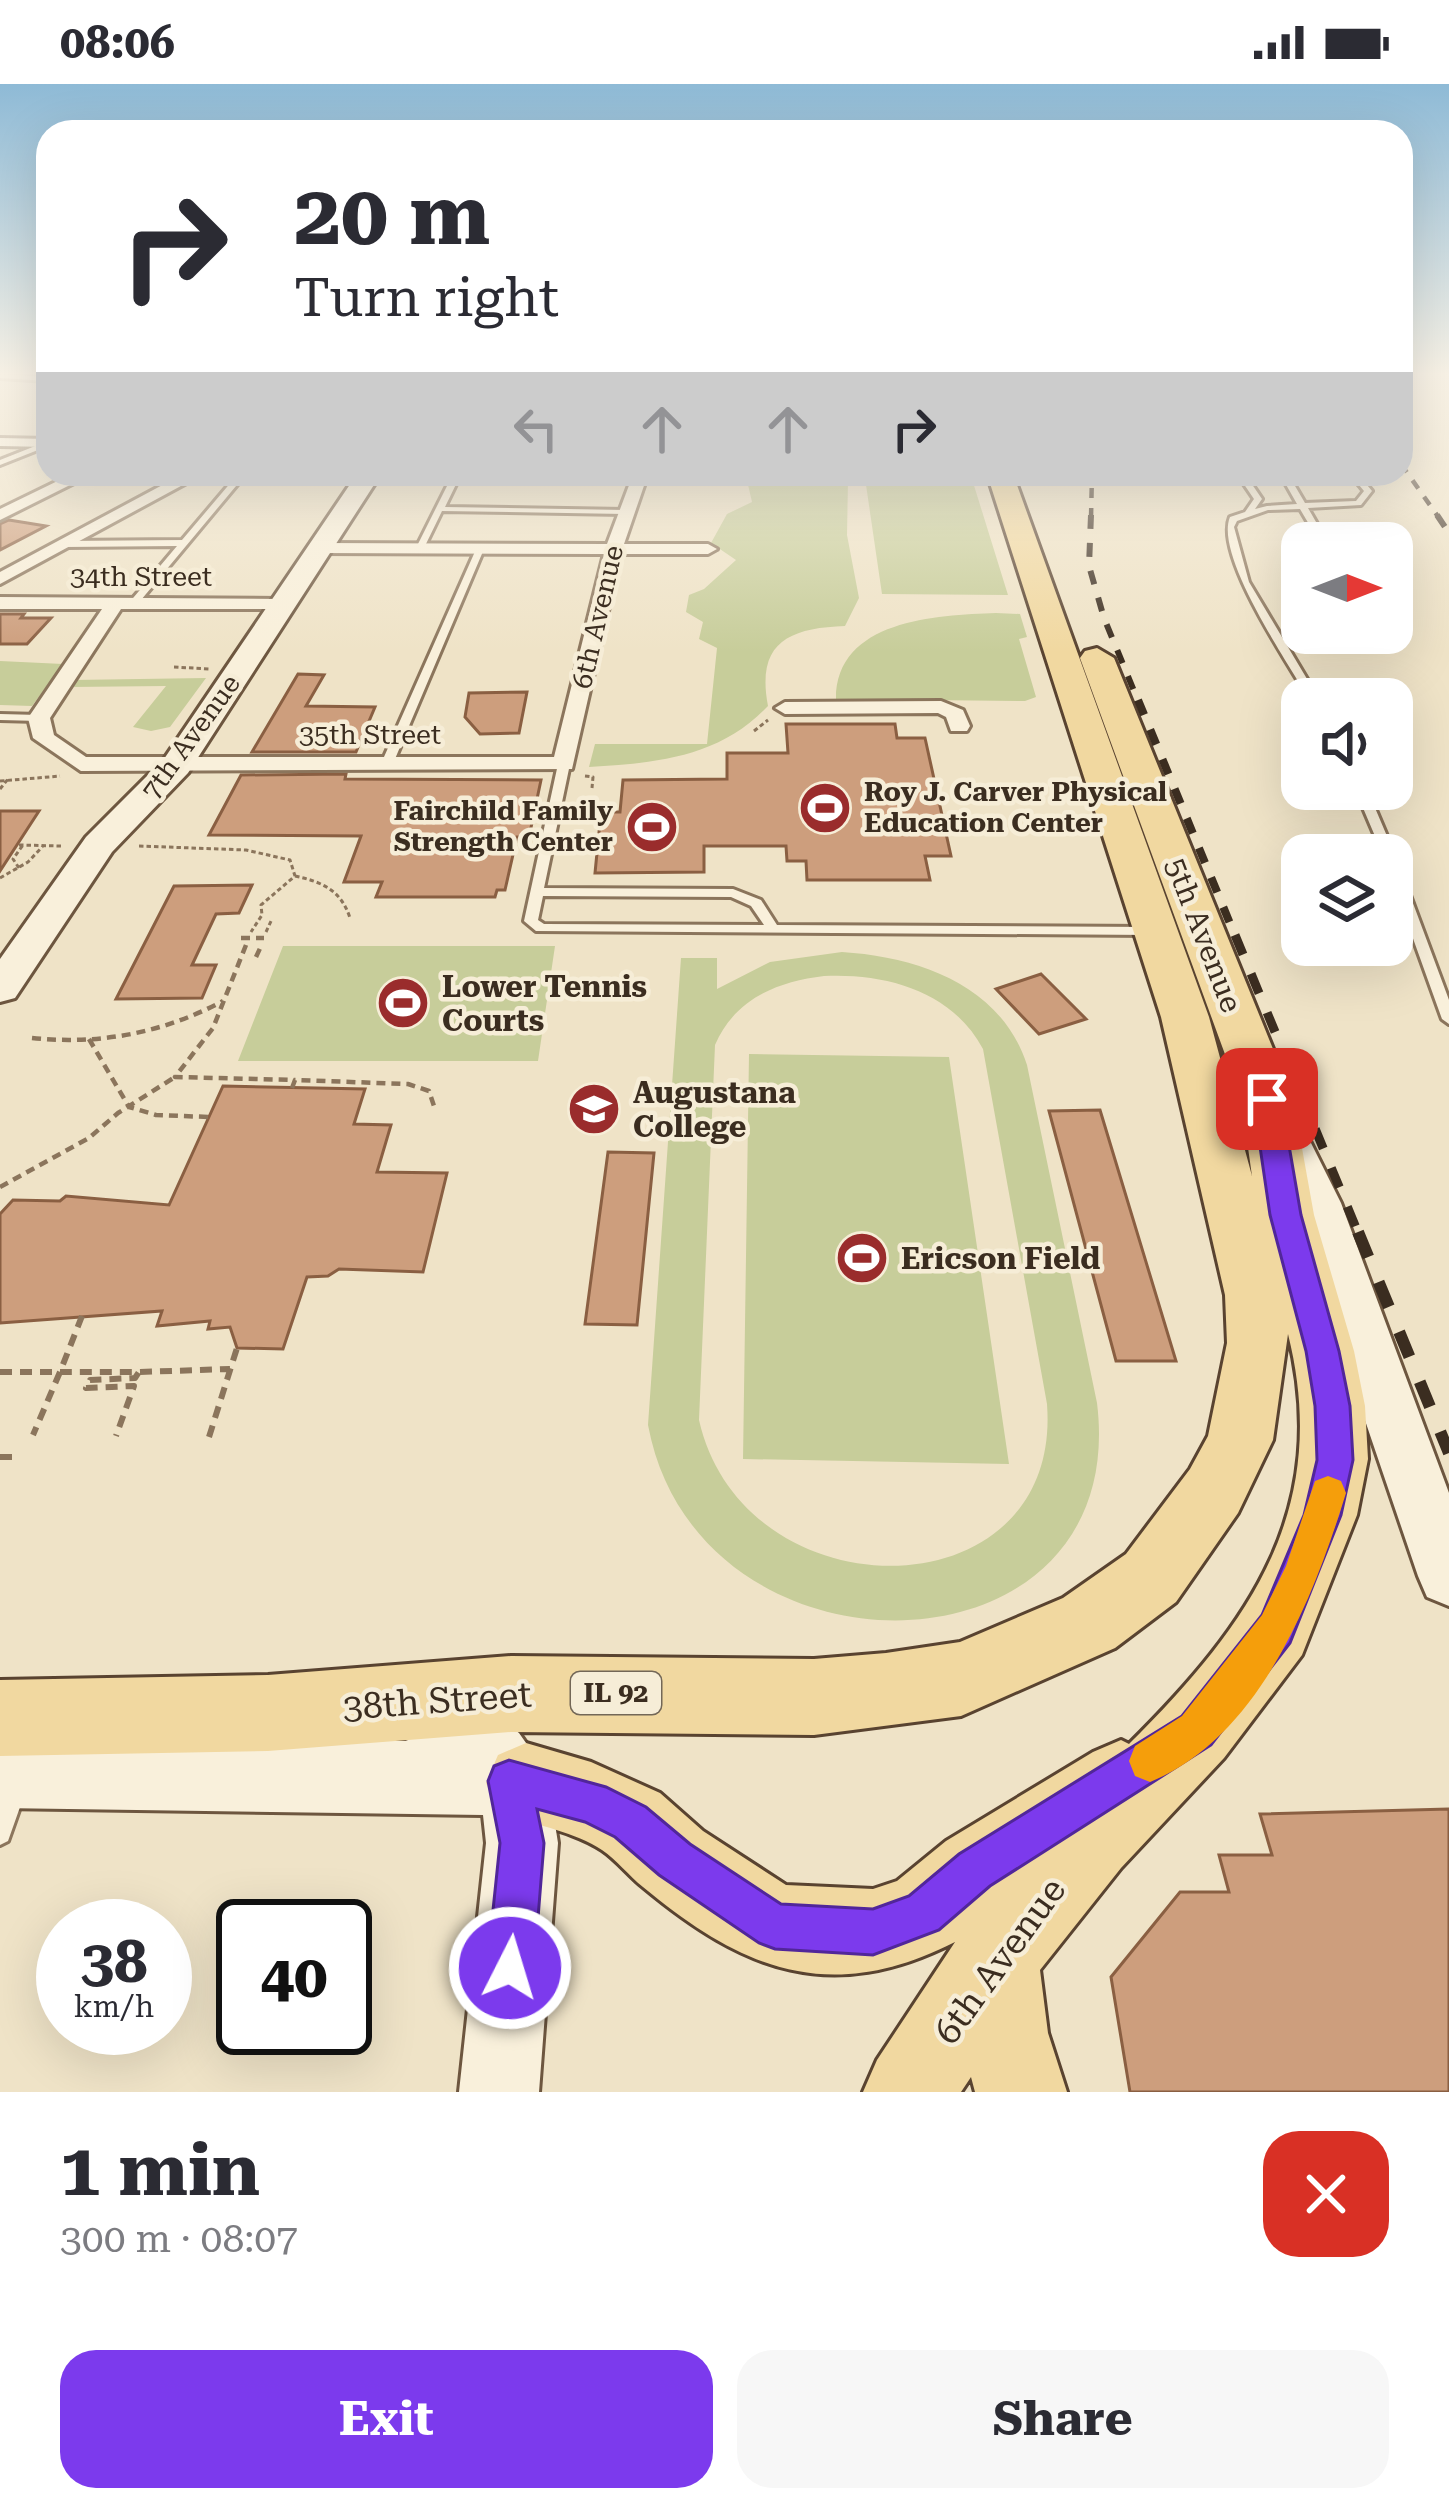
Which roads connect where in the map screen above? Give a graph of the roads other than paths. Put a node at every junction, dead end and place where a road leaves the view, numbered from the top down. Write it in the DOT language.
graph roads {
  1 [pos="59,486"];
  2 [pos="173,486"];
  3 [pos="232,486"];
  4 [pos="361,486"];
  5 [pos="452,486"];
  6 [pos="635,486"];
  7 [pos="1004,486"];
  8 [pos="1032,486"];
  9 [pos="1249,486"];
  10 [pos="1292,486"];
  11 [pos="1364,486"];
  12 [pos="1307,507"];
  13 [pos="440,509"];
  14 [pos="625,512"];
  15 [pos="1249,512"];
  16 [pos="0,515"];
  17 [pos="1314,522"];
  18 [pos="184,543"];
  19 [pos="64,544"];
  20 [pos="319,548"];
  21 [pos="420,548"];
  22 [pos="480,549"];
  23 [pos="614,549"];
  24 [pos="708,549"];
  25 [pos="0,579"];
  26 [pos="0,603"];
  27 [pos="124,604"];
  28 [pos="281,605"];
  29 [pos="1302,678"];
  30 [pos="785,708"];
  31 [pos="0,717"];
  32 [pos="39,718"];
  33 [pos="959,726"];
  34 [pos="564,764"];
  35 [pos="176,766"];
  36 [pos="386,766"];
  37 [pos="536,892"];
  38 [pos="1413,920"];
  39 [pos="774,930"];
  40 [pos="1156,931"];
  41 [pos="0,989"];
  42 [pos="1449,1019"];
  43 [pos="1267,1099"];
  44 [pos="1183,1534"];
  45 [pos="1449,1576"];
  46 [pos="398,1703"];
  47 [pos="1197,1731"];
  48 [pos="5,1774"];
  49 [pos="518,1782"];
  50 [pos="995,1958"];
  51 [pos="499,2092"];
  52 [pos="909,2092"];
  53 [pos="1021,2092"];
  1 -- 16 [label="street"];
  2 -- 19 [label="street"];
  3 -- 18 [label="lane"];
  4 -- 20 [label="street, 7th Avenue"];
  5 -- 13 [label="lane"];
  6 -- 14 [label="street, 6th Avenue"];
  7 -- 40 [label="main road, 5th Avenue / IL 92"];
  8 -- 43 [label="main road, 5th Avenue"];
  9 -- 15 [label="lane"];
  10 -- 12 [label="lane"];
  11 -- 12 [label="lane"];
  12 -- 15 [label="lane"];
  12 -- 17 [label="lane"];
  13 -- 14 [label="lane"];
  13 -- 21 [label="lane"];
  14 -- 23 [label="street, 6th Avenue"];
  15 -- 29 [label="lane"];
  18 -- 19 [label="lane"];
  18 -- 27 [label="lane"];
  19 -- 25 [label="street"];
  20 -- 21 [label="street"];
  20 -- 28 [label="street, 7th Avenue"];
  21 -- 22 [label="street"];
  22 -- 23 [label="street"];
  22 -- 36 [label="lane"];
  23 -- 24 [label="street"];
  23 -- 34 [label="street, 6th Avenue"];
  26 -- 27 [label="street, 34th Street"];
  27 -- 28 [label="street, 34th Street"];
  27 -- 32 [label="street"];
  28 -- 35 [label="street, 7th Avenue"];
  30 -- 33 [label="street"];
  31 -- 32 [label="lane"];
  32 -- 35 [label="street, 35th Street"];
  34 -- 36 [label="street, 35th Street"];
  34 -- 37 [label="lane"];
  35 -- 36 [label="street, 35th Street"];
  35 -- 41 [label="street, 7th Avenue"];
  37 -- 39 [label="lane"];
  37 -- 39 [label="lane"];
  38 -- 42 [label="lane"];
  39 -- 40 [label="lane"];
  40 -- 44 [label="main road, 5th Avenue / IL 92"];
  43 -- 45 [label="street"];
  43 -- 47 [label="main road, 5th Avenue"];
  44 -- 46 [label="main road, 38th Street / IL 92"];
  46 -- 48 [label="main road, 38th Street / IL 92"];
  46 -- 49 [label="street"];
  47 -- 49 [label="main road"];
  47 -- 50 [label="main road, 6th Avenue"];
  48 -- 49 [label="street, 38th Street"];
  49 -- 51 [label="street"];
  50 -- 52 [label="main road, 6th Avenue"];
  50 -- 53 [label="main road"];
}
